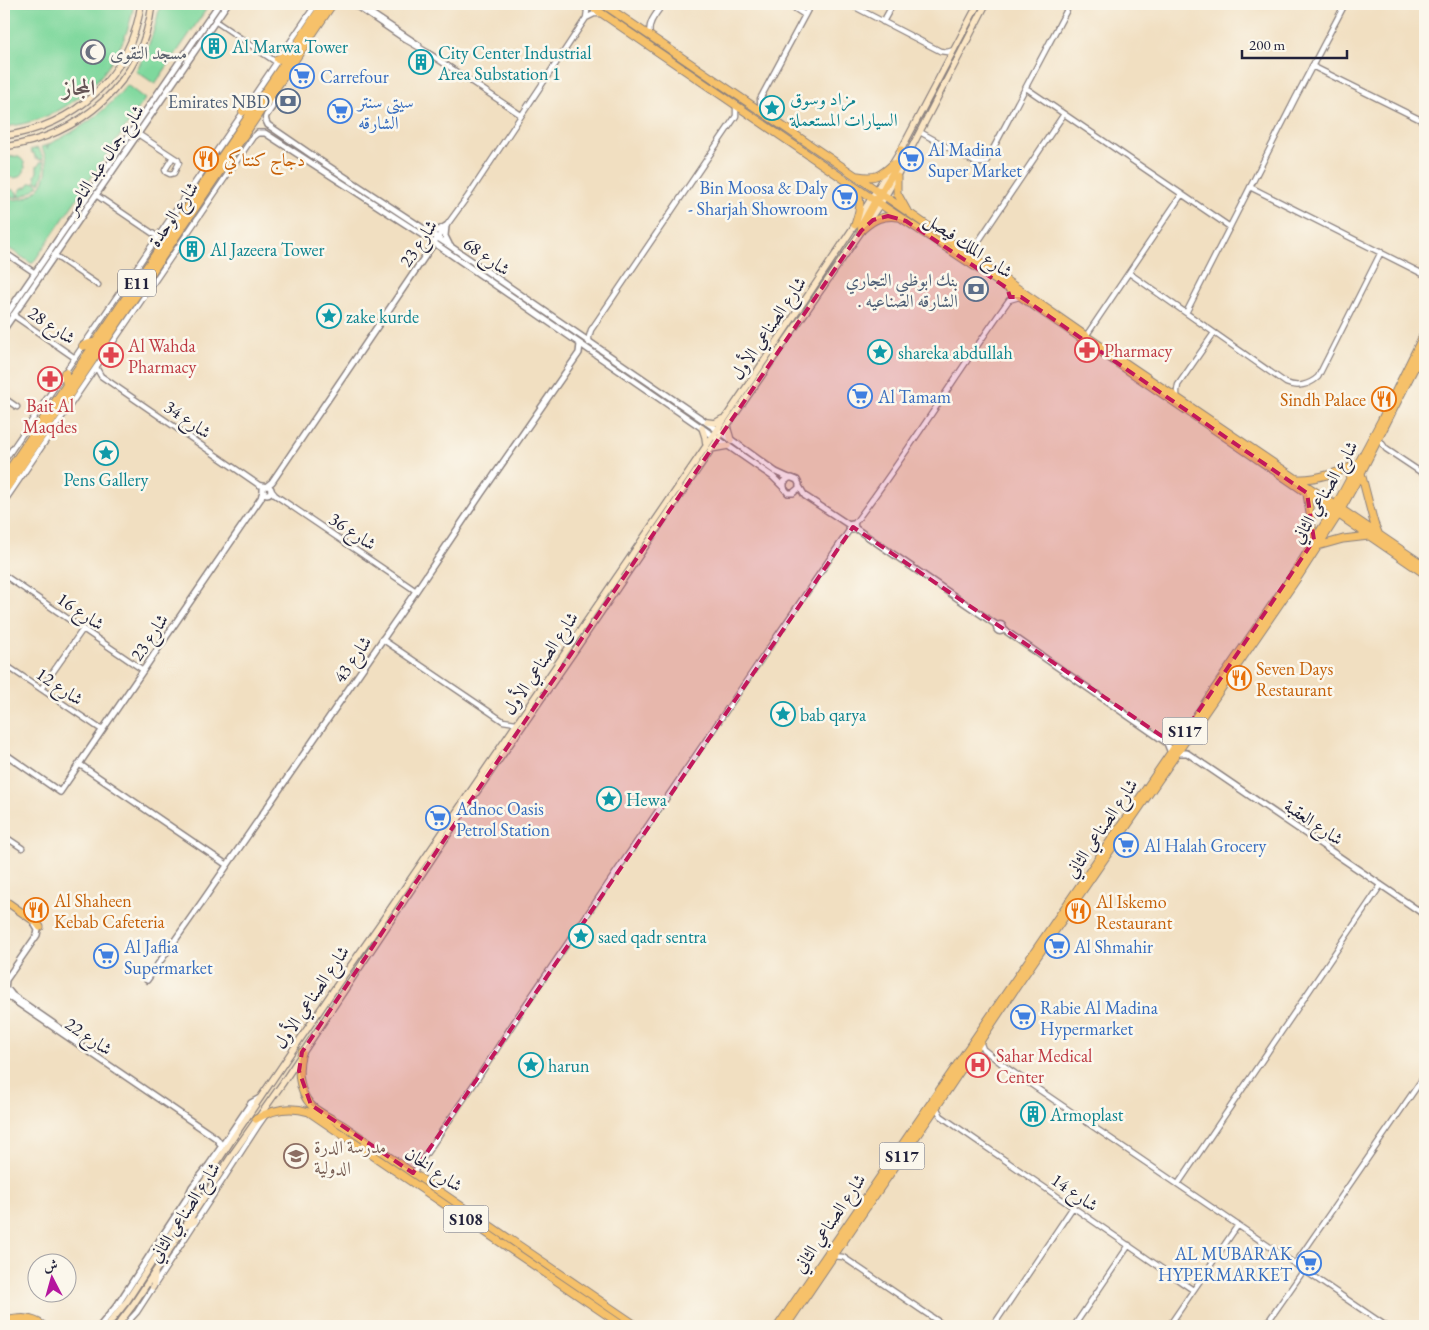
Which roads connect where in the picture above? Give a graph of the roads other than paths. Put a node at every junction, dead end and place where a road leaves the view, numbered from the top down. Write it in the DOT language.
graph roads {
  1 [pos="141,4"];
  2 [pos="152,4"];
  3 [pos="219,4"];
  4 [pos="227,4"];
  5 [pos="316,4"];
  6 [pos="324,4"];
  7 [pos="332,4"];
  8 [pos="353,4"];
  9 [pos="357,4"];
  10 [pos="584,4"];
  11 [pos="588,4"];
  12 [pos="603,4"];
  13 [pos="662,4"];
  14 [pos="788,4"];
  15 [pos="811,4"];
  16 [pos="849,4"];
  17 [pos="893,4"];
  18 [pos="978,4"];
  19 [pos="986,4"];
  20 [pos="1070,4"];
  21 [pos="1345,4"];
  22 [pos="604,14"];
  23 [pos="805,15"];
  24 [pos="586,18"];
  25 [pos="215,21"];
  26 [pos="651,21"];
  27 [pos="883,22"];
  28 [pos="639,28"];
  29 [pos="650,35"];
  30 [pos="299,42"];
  31 [pos="940,50"];
  32 [pos="954,50"];
  33 [pos="428,52"];
  34 [pos="277,61"];
  35 [pos="947,62"];
  36 [pos="1312,66"];
  37 [pos="1026,88"];
  38 [pos="714,90"];
  39 [pos="270,91"];
  40 [pos="732,92"];
  41 [pos="760,99"];
  42 [pos="736,104"];
  43 [pos="749,104"];
  44 [pos="243,111"];
  45 [pos="514,111"];
  46 [pos="761,112"];
  47 [pos="749,114"];
  48 [pos="1064,114"];
  49 [pos="521,116"];
  50 [pos="736,116"];
  51 [pos="1425,122"];
  52 [pos="43,127"];
  53 [pos="258,132"];
  54 [pos="920,132"];
  55 [pos="138,134"];
  56 [pos="4,136"];
  57 [pos="31,142"];
  58 [pos="293,142"];
  59 [pos="237,146"];
  60 [pos="4,147"];
  61 [pos="287,148"];
  62 [pos="901,150"];
  63 [pos="173,157"];
  64 [pos="239,158"];
  65 [pos="892,164"];
  66 [pos="325,172"];
  67 [pos="856,176"];
  68 [pos="896,176"];
  69 [pos="846,180"];
  70 [pos="1250,187"];
  71 [pos="214,193"];
  72 [pos="204,194"];
  73 [pos="881,194"];
  74 [pos="1182,194"];
  75 [pos="96,195"];
  76 [pos="378,199"];
  77 [pos="876,201"];
  78 [pos="81,205"];
  79 [pos="909,214"];
  80 [pos="900,217"];
  81 [pos="77,223"];
  82 [pos="855,225"];
  83 [pos="446,226"];
  84 [pos="1230,227"];
  85 [pos="861,231"];
  86 [pos="423,232"];
  87 [pos="158,237"];
  88 [pos="437,238"];
  89 [pos="58,239"];
  90 [pos="434,244"];
  91 [pos="450,246"];
  92 [pos="974,248"];
  93 [pos="4,252"];
  94 [pos="428,252"];
  95 [pos="446,252"];
  96 [pos="964,252"];
  97 [pos="1381,252"];
  98 [pos="54,255"];
  99 [pos="975,259"];
  100 [pos="35,273"];
  101 [pos="1129,273"];
  102 [pos="1425,275"];
  103 [pos="98,284"];
  104 [pos="1007,288"];
  105 [pos="1021,297"];
  106 [pos="1009,300"];
  107 [pos="134,311"];
  108 [pos="125,313"];
  109 [pos="1186,313"];
  110 [pos="13,316"];
  111 [pos="4,317"];
  112 [pos="4,329"];
  113 [pos="591,330"];
  114 [pos="1214,332"];
  115 [pos="1425,332"];
  116 [pos="578,335"];
  117 [pos="1086,336"];
  118 [pos="98,340"];
  119 [pos="590,343"];
  120 [pos="580,344"];
  121 [pos="83,346"];
  122 [pos="1425,347"];
  123 [pos="588,349"];
  124 [pos="578,353"];
  125 [pos="75,358"];
  126 [pos="96,367"];
  127 [pos="65,373"];
  128 [pos="86,376"];
  129 [pos="101,376"];
  130 [pos="1178,385"];
  131 [pos="67,386"];
  132 [pos="1167,390"];
  133 [pos="1177,397"];
  134 [pos="4,398"];
  135 [pos="17,407"];
  136 [pos="724,418"];
  137 [pos="706,422"];
  138 [pos="49,425"];
  139 [pos="727,426"];
  140 [pos="702,428"];
  141 [pos="719,431"];
  142 [pos="50,435"];
  143 [pos="715,437"];
  144 [pos="1379,439"];
  145 [pos="731,440"];
  146 [pos="709,446"];
  147 [pos="728,446"];
  148 [pos="1374,449"];
  149 [pos="1386,449"];
  150 [pos="4,461"];
  151 [pos="1360,461"];
  152 [pos="1361,473"];
  153 [pos="1425,476"];
  154 [pos="4,478"];
  155 [pos="789,478"];
  156 [pos="1298,479"];
  157 [pos="799,485"];
  158 [pos="783,487"];
  159 [pos="267,490"];
  160 [pos="4,491"];
  161 [pos="793,494"];
  162 [pos="1307,494"];
  163 [pos="805,496"];
  164 [pos="4,502"];
  165 [pos="1337,510"];
  166 [pos="852,527"];
  167 [pos="1379,535"];
  168 [pos="1369,536"];
  169 [pos="1316,543"];
  170 [pos="1425,566"];
  171 [pos="1425,574"];
  172 [pos="4,575"];
  173 [pos="416,590"];
  174 [pos="83,629"];
  175 [pos="382,639"];
  176 [pos="4,664"];
  177 [pos="143,670"];
  178 [pos="41,690"];
  179 [pos="504,721"];
  180 [pos="516,724"];
  181 [pos="102,730"];
  182 [pos="510,733"];
  183 [pos="1168,743"];
  184 [pos="1181,743"];
  185 [pos="4,753"];
  186 [pos="1174,753"];
  187 [pos="1187,753"];
  188 [pos="79,764"];
  189 [pos="4,836"];
  190 [pos="22,848"];
  191 [pos="227,865"];
  192 [pos="1381,885"];
  193 [pos="4,902"];
  194 [pos="1425,915"];
  195 [pos="38,926"];
  196 [pos="5,980"];
  197 [pos="147,980"];
  198 [pos="6,991"];
  199 [pos="980,1040"];
  200 [pos="974,1051"];
  201 [pos="985,1051"];
  202 [pos="302,1052"];
  203 [pos="1425,1075"];
  204 [pos="261,1098"];
  205 [pos="936,1107"];
  206 [pos="310,1109"];
  207 [pos="269,1113"];
  208 [pos="941,1116"];
  209 [pos="929,1118"];
  210 [pos="256,1119"];
  211 [pos="233,1138"];
  212 [pos="226,1139"];
  213 [pos="222,1146"];
  214 [pos="413,1173"];
  215 [pos="214,1184"];
  216 [pos="1178,1184"];
  217 [pos="214,1193"];
  218 [pos="1073,1207"];
  219 [pos="196,1221"];
  220 [pos="1238,1225"];
  221 [pos="184,1228"];
  222 [pos="840,1246"];
  223 [pos="1128,1246"];
  224 [pos="832,1256"];
  225 [pos="844,1257"];
  226 [pos="1295,1264"];
  227 [pos="1304,1270"];
  228 [pos="156,1271"];
  229 [pos="139,1272"];
  230 [pos="139,1283"];
  231 [pos="153,1287"];
  232 [pos="1194,1290"];
  233 [pos="116,1317"];
  234 [pos="108,1318"];
  235 [pos="4,1319"];
  236 [pos="10,1323"];
  237 [pos="35,1326"];
  238 [pos="44,1326"];
  239 [pos="100,1326"];
  240 [pos="107,1326"];
  241 [pos="117,1326"];
  242 [pos="124,1326"];
  243 [pos="623,1326"];
  244 [pos="637,1326"];
  245 [pos="778,1326"];
  246 [pos="786,1326"];
  247 [pos="945,1326"];
  248 [pos="993,1326"];
  249 [pos="1074,1326"];
  250 [pos="1169,1326"];
  251 [pos="1266,1326"];
  252 [pos="1386,1326"];
  1 -- 52 [label="main road"];
  2 -- 57 [label="main road"];
  3 -- 78 [label="street, شارع جمال عبد الناصر"];
  4 -- 25 [label="street, شارع جمال عبد الناصر"];
  5 -- 34 [label="street"];
  6 -- 30 [label="highway, شارع الوحدة / E11"];
  7 -- 39 [label="highway, شارع الوحدة / E11"];
  8 -- 33 [label="street"];
  9 -- 33 [label="street"];
  10 -- 24 [label="street"];
  11 -- 22 [label="main road, شارع الملك فيصل"];
  12 -- 28 [label="main road, شارع الملك فيصل"];
  13 -- 26 [label="street"];
  14 -- 23 [label="street"];
  15 -- 23 [label="street"];
  16 -- 27 [label="street"];
  17 -- 27 [label="street"];
  18 -- 32 [label="main road"];
  19 -- 54 [label="main road"];
  20 -- 37 [label="street"];
  21 -- 36 [label="street"];
  22 -- 24 [label="street"];
  22 -- 38 [label="main road, شارع الملك فيصل"];
  23 -- 41 [label="street"];
  24 -- 49 [label="street, شارع 23"];
  25 -- 34 [label="street"];
  25 -- 55 [label="street, شارع جمال عبد الناصر"];
  26 -- 28 [label="street"];
  26 -- 29 [label="street"];
  27 -- 31 [label="street"];
  28 -- 29 [label="main road, شارع الملك فيصل"];
  29 -- 40 [label="main road, شارع الملك فيصل"];
  30 -- 34 [label="highway"];
  30 -- 39 [label="highway, شارع الوحدة / E11"];
  31 -- 32 [label="street"];
  31 -- 35 [label="street"];
  32 -- 35 [label="main road"];
  33 -- 45 [label="street"];
  34 -- 44 [label="street"];
  35 -- 62 [label="main road"];
  36 -- 51 [label="street"];
  36 -- 70 [label="street"];
  37 -- 48 [label="street"];
  37 -- 54 [label="street"];
  38 -- 40 [label="main road"];
  38 -- 42 [label="main road, شارع الملك فيصل"];
  39 -- 44 [label="highway"];
  39 -- 58 [label="street, شارع 68"];
  39 -- 59 [label="highway, شارع الوحدة / E11"];
  39 -- 118 [label="highway, شارع الوحدة / E11"];
  40 -- 43 [label="main road, شارع الملك فيصل"];
  41 -- 43 [label="street"];
  41 -- 46 [label="street"];
  42 -- 47 [label="main road, شارع الملك فيصل"];
  42 -- 50 [label="street"];
  43 -- 46 [label="main road, شارع الملك فيصل"];
  44 -- 87 [label="street"];
  45 -- 49 [label="street"];
  45 -- 49 [label="street"];
  46 -- 67 [label="main road, شارع الملك فيصل"];
  47 -- 50 [label="street"];
  47 -- 69 [label="main road, شارع الملك فيصل"];
  48 -- 74 [label="street"];
  48 -- 92 [label="street"];
  49 -- 83 [label="street, شارع 23"];
  50 -- 113 [label="street"];
  52 -- 56 [label="main road"];
  52 -- 57 [label="main road"];
  53 -- 61 [label="street, شارع 68"];
  53 -- 64 [label="street"];
  54 -- 68 [label="main road"];
  55 -- 63 [label="street"];
  55 -- 75 [label="street, شارع جمال عبد الناصر"];
  57 -- 60 [label="main road"];
  58 -- 61 [label="street"];
  58 -- 76 [label="street, شارع 68"];
  59 -- 64 [label="highway"];
  59 -- 72 [label="highway, شارع الوحدة / E11"];
  61 -- 66 [label="street, شارع 68"];
  62 -- 65 [label="main road"];
  62 -- 73 [label="main road"];
  64 -- 71 [label="street"];
  65 -- 67 [label="main road"];
  65 -- 73 [label="main road"];
  66 -- 76 [label="street"];
  66 -- 86 [label="street, شارع 68"];
  67 -- 73 [label="main road, شارع الملك فيصل"];
  68 -- 73 [label="main road"];
  68 -- 79 [label="main road"];
  69 -- 77 [label="main road, شارع الملك فيصل"];
  69 -- 82 [label="main road"];
  70 -- 84 [label="street"];
  70 -- 97 [label="street"];
  71 -- 72 [label="highway"];
  71 -- 107 [label="street"];
  72 -- 108 [label="highway, شارع الوحدة / E11"];
  73 -- 77 [label="main road"];
  73 -- 79 [label="main road, شارع الملك فيصل"];
  74 -- 84 [label="street"];
  74 -- 101 [label="street"];
  75 -- 81 [label="street, شارع جمال عبد الناصر"];
  75 -- 87 [label="street"];
  76 -- 86 [label="street, شارع 68"];
  77 -- 80 [label="main road, شارع الملك فيصل"];
  77 -- 82 [label="main road, شارع الصناعي الأول"];
  77 -- 85 [label="main road"];
  78 -- 81 [label="street"];
  78 -- 89 [label="street, شارع جمال عبد الناصر"];
  79 -- 96 [label="main road, شارع الملك فيصل"];
  80 -- 85 [label="main road"];
  80 -- 104 [label="main road, شارع الملك فيصل"];
  81 -- 98 [label="street, شارع جمال عبد الناصر"];
  82 -- 136 [label="main road, شارع الصناعي الأول"];
  83 -- 86 [label="street"];
  83 -- 88 [label="street, شارع 23"];
  83 -- 91 [label="street"];
  84 -- 109 [label="street"];
  85 -- 139 [label="main road, شارع الصناعي الأول"];
  86 -- 88 [label="street, شارع 68"];
  86 -- 90 [label="street, شارع 68"];
  86 -- 94 [label="street"];
  87 -- 121 [label="street"];
  88 -- 90 [label="street, شارع 23"];
  88 -- 91 [label="street, شارع 68"];
  89 -- 98 [label="street"];
  89 -- 100 [label="street, شارع جمال عبد الناصر"];
  90 -- 94 [label="street, شارع 23"];
  90 -- 95 [label="street, شارع 68"];
  91 -- 116 [label="street, شارع 68"];
  92 -- 96 [label="street"];
  92 -- 99 [label="street"];
  93 -- 100 [label="street"];
  94 -- 95 [label="street"];
  94 -- 159 [label="street, شارع 23"];
  95 -- 120 [label="street, شارع 68"];
  96 -- 99 [label="main road, شارع الملك فيصل"];
  97 -- 102 [label="street"];
  97 -- 114 [label="street"];
  98 -- 103 [label="street"];
  98 -- 110 [label="street, شارع جمال عبد الناصر"];
  99 -- 117 [label="main road, شارع الملك فيصل"];
  100 -- 111 [label="street, شارع جمال عبد الناصر"];
  101 -- 109 [label="street"];
  101 -- 117 [label="street"];
  104 -- 105 [label="main road, شارع الملك فيصل"];
  104 -- 106 [label="street"];
  105 -- 106 [label="street"];
  105 -- 162 [label="main road, شارع الملك فيصل"];
  106 -- 166 [label="street"];
  107 -- 108 [label="highway"];
  107 -- 126 [label="street"];
  108 -- 128 [label="highway, شارع الوحدة / E11"];
  109 -- 114 [label="street"];
  110 -- 112 [label="street, شارع جمال عبد الناصر"];
  110 -- 125 [label="street, شارع 28"];
  113 -- 116 [label="street"];
  113 -- 119 [label="street"];
  114 -- 130 [label="street"];
  115 -- 151 [label="main road, شارع الصناعي الثاني / S117"];
  116 -- 119 [label="street, شارع 68"];
  117 -- 132 [label="main road, شارع الملك فيصل"];
  118 -- 121 [label="highway"];
  118 -- 131 [label="highway, شارع الوحدة / E11"];
  119 -- 137 [label="street, شارع 68"];
  120 -- 123 [label="street, شارع 68"];
  120 -- 124 [label="street, شارع 43"];
  121 -- 125 [label="street"];
  122 -- 144 [label="main road, شارع الصناعي الثاني / S117"];
  123 -- 124 [label="street"];
  123 -- 140 [label="street, شارع 68"];
  124 -- 173 [label="street, شارع 43"];
  125 -- 127 [label="street"];
  126 -- 128 [label="street"];
  126 -- 129 [label="street, شارع 34"];
  127 -- 131 [label="highway"];
  127 -- 150 [label="street"];
  128 -- 129 [label="street, شارع 34"];
  128 -- 138 [label="highway, شارع الوحدة / E11"];
  128 -- 142 [label="street"];
  129 -- 159 [label="street, شارع 34"];
  130 -- 132 [label="street"];
  130 -- 133 [label="street"];
  131 -- 154 [label="highway, شارع الوحدة / E11"];
  132 -- 133 [label="main road, شارع الملك فيصل"];
  133 -- 156 [label="main road, شارع الملك فيصل"];
  134 -- 135 [label="street"];
  136 -- 137 [label="main road"];
  136 -- 141 [label="main road, شارع الصناعي الأول"];
  137 -- 141 [label="street, شارع 68"];
  138 -- 142 [label="highway"];
  138 -- 160 [label="highway, شارع الوحدة / E11"];
  139 -- 141 [label="main road, شارع الصناعي الأول"];
  139 -- 145 [label="main road"];
  140 -- 143 [label="street, شارع 68"];
  140 -- 146 [label="main road"];
  141 -- 143 [label="main road, شارع الصناعي الأول"];
  141 -- 145 [label="street, شارع 68"];
  142 -- 164 [label="street"];
  143 -- 146 [label="main road, شارع الصناعي الأول"];
  143 -- 147 [label="street, شارع 68"];
  144 -- 148 [label="main road, شارع الصناعي الثاني / S117"];
  144 -- 149 [label="street"];
  145 -- 155 [label="street, شارع 68"];
  146 -- 147 [label="main road"];
  146 -- 180 [label="main road, شارع الصناعي الأول"];
  146 -- 202 [label="main road, شارع الصناعي الأول"];
  147 -- 158 [label="street, شارع 68"];
  148 -- 149 [label="street"];
  148 -- 152 [label="main road, شارع الصناعي الثاني / S117"];
  149 -- 153 [label="street"];
  151 -- 156 [label="main road"];
  151 -- 165 [label="main road, شارع الصناعي الثاني / S117"];
  152 -- 165 [label="main road, شارع الصناعي الثاني / S117"];
  152 -- 167 [label="main road"];
  155 -- 157 [label="street"];
  155 -- 158 [label="street"];
  156 -- 165 [label="main road, شارع الملك فيصل"];
  157 -- 161 [label="street"];
  157 -- 163 [label="street"];
  158 -- 161 [label="street"];
  159 -- 173 [label="street, شارع 36"];
  159 -- 177 [label="street, شارع 23"];
  161 -- 163 [label="street"];
  162 -- 165 [label="main road, شارع الملك فيصل"];
  162 -- 169 [label="main road"];
  163 -- 166 [label="street"];
  165 -- 167 [label="main road"];
  165 -- 168 [label="main road"];
  165 -- 169 [label="main road, شارع الصناعي الثاني / S117"];
  166 -- 183 [label="street"];
  166 -- 214 [label="street"];
  167 -- 170 [label="main road"];
  168 -- 169 [label="main road"];
  168 -- 171 [label="main road"];
  169 -- 184 [label="main road, شارع الصناعي الثاني / S117"];
  172 -- 174 [label="street, شارع 16"];
  173 -- 175 [label="street, شارع 43"];
  174 -- 177 [label="street, شارع 16"];
  174 -- 178 [label="street"];
  175 -- 179 [label="street"];
  175 -- 191 [label="street, شارع 43"];
  176 -- 178 [label="street, شارع 12"];
  177 -- 181 [label="street, شارع 23"];
  178 -- 181 [label="street, شارع 12"];
  179 -- 180 [label="street"];
  179 -- 182 [label="street"];
  180 -- 182 [label="main road, شارع الصناعي الأول"];
  181 -- 188 [label="street, شارع 23"];
  182 -- 204 [label="main road, شارع الصناعي الأول"];
  183 -- 184 [label="street"];
  183 -- 186 [label="street"];
  184 -- 186 [label="main road, شارع الصناعي الثاني / S117"];
  184 -- 187 [label="street"];
  185 -- 188 [label="street, شارع 23"];
  186 -- 187 [label="street"];
  186 -- 199 [label="main road, شارع الصناعي الثاني / S117"];
  186 -- 245 [label="main road, شارع الصناعي الثاني / S117"];
  187 -- 192 [label="street, شارع العقبة"];
  188 -- 191 [label="street"];
  189 -- 190 [label="street"];
  191 -- 197 [label="street, شارع 43"];
  192 -- 194 [label="street, شارع العقبة"];
  192 -- 216 [label="street"];
  193 -- 195 [label="main road"];
  195 -- 196 [label="street"];
  195 -- 198 [label="street"];
  196 -- 198 [label="street"];
  198 -- 212 [label="street, شارع 22"];
  198 -- 213 [label="street, شارع 22"];
  199 -- 200 [label="main road, شارع الصناعي الثاني / S117"];
  199 -- 201 [label="street"];
  200 -- 201 [label="street"];
  200 -- 205 [label="main road, شارع الصناعي الثاني / S117"];
  201 -- 216 [label="street"];
  202 -- 206 [label="main road"];
  202 -- 210 [label="main road, شارع الصناعي الأول"];
  203 -- 226 [label="street"];
  204 -- 211 [label="main road, شارع الصناعي الأول"];
  204 -- 212 [label="street"];
  205 -- 208 [label="street, شارع 14"];
  205 -- 209 [label="main road, شارع الصناعي الثاني / S117"];
  206 -- 207 [label="main road"];
  206 -- 214 [label="main road, شارع الخان / S108"];
  206 -- 243 [label="main road, شارع الخان / S108"];
  207 -- 210 [label="main road"];
  207 -- 217 [label="street, شارع الصناعي الثاني"];
  208 -- 209 [label="street"];
  208 -- 218 [label="street, شارع 14"];
  209 -- 222 [label="main road, شارع الصناعي الثاني / S117"];
  210 -- 215 [label="main road, شارع الصناعي الأول"];
  211 -- 212 [label="main road"];
  211 -- 230 [label="main road, شارع الصناعي الأول"];
  212 -- 213 [label="street"];
  213 -- 229 [label="street"];
  214 -- 244 [label="main road, شارع الخان / S108"];
  215 -- 217 [label="main road"];
  215 -- 221 [label="main road, شارع الصناعي الأول"];
  216 -- 220 [label="street"];
  217 -- 219 [label="street, شارع الصناعي الثاني"];
  218 -- 223 [label="street, شارع 14"];
  218 -- 248 [label="street"];
  219 -- 221 [label="main road"];
  219 -- 231 [label="street, شارع الصناعي الثاني"];
  220 -- 226 [label="street"];
  220 -- 232 [label="street"];
  221 -- 228 [label="main road, شارع الصناعي الأول"];
  222 -- 224 [label="main road, شارع الصناعي الثاني / S117"];
  222 -- 225 [label="street"];
  223 -- 232 [label="street, شارع 14"];
  223 -- 249 [label="street"];
  224 -- 225 [label="street"];
  224 -- 246 [label="main road, شارع الصناعي الثاني / S117"];
  225 -- 247 [label="street"];
  226 -- 227 [label="street"];
  227 -- 251 [label="street"];
  227 -- 252 [label="street"];
  228 -- 231 [label="main road"];
  228 -- 241 [label="main road, شارع الصناعي الأول"];
  229 -- 230 [label="main road"];
  229 -- 234 [label="street"];
  230 -- 233 [label="main road, شارع الصناعي الأول"];
  231 -- 242 [label="street, شارع الصناعي الثاني"];
  232 -- 250 [label="street"];
  233 -- 234 [label="main road"];
  233 -- 240 [label="main road, شارع الصناعي الأول"];
  234 -- 239 [label="street"];
  235 -- 236 [label="main road"];
  236 -- 237 [label="highway"];
  236 -- 238 [label="main road"];
}
